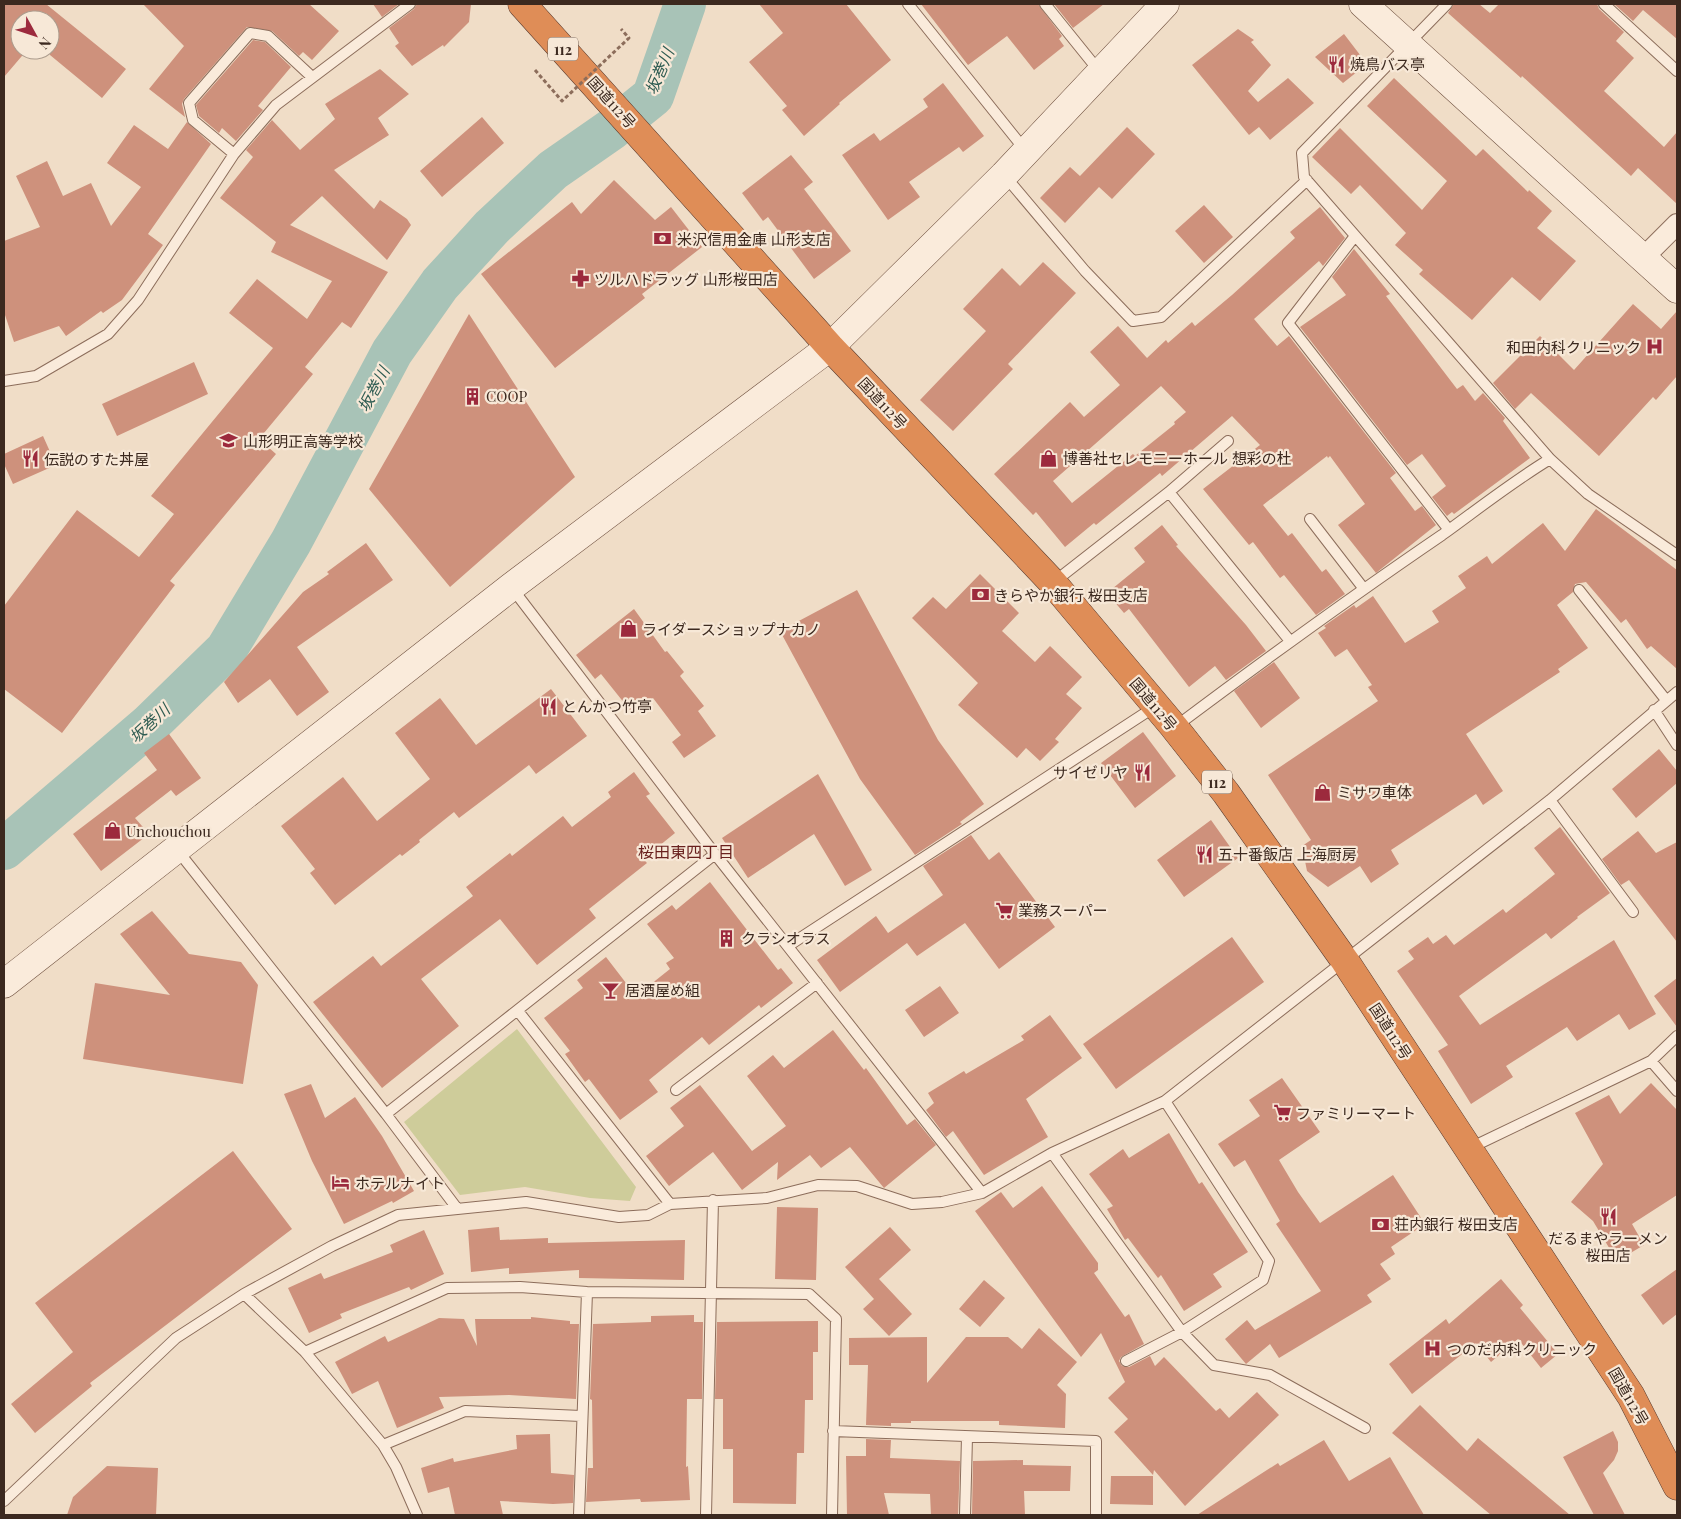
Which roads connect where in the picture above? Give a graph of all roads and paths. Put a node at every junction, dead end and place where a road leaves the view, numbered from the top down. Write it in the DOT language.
graph roads {
  1 [pos="410,4"];
  2 [pos="522,4"];
  3 [pos="908,4"];
  4 [pos="1045,4"];
  5 [pos="1165,4"];
  6 [pos="1363,4"];
  7 [pos="1447,4"];
  8 [pos="1604,4"];
  9 [pos="621,29"];
  10 [pos="1407,45"];
  11 [pos="535,70"];
  12 [pos="1100,71"];
  13 [pos="1677,71"];
  14 [pos="312,77"];
  15 [pos="1026,151"];
  16 [pos="234,154"];
  17 [pos="1004,175"];
  18 [pos="1306,180"];
  19 [pos="1677,224"];
  20 [pos="1355,236"];
  21 [pos="1643,258"];
  22 [pos="1677,289"];
  23 [pos="830,347"];
  24 [pos="4,381"];
  25 [pos="1228,441"];
  26 [pos="1550,458"];
  27 [pos="1169,492"];
  28 [pos="1310,519"];
  29 [pos="1449,530"];
  30 [pos="1677,555"];
  31 [pos="1052,584"];
  32 [pos="511,587"];
  33 [pos="1364,589"];
  34 [pos="1579,590"];
  35 [pos="1290,641"];
  36 [pos="1677,692"];
  37 [pos="1666,700"];
  38 [pos="1156,706"];
  39 [pos="1654,710"];
  40 [pos="1174,727"];
  41 [pos="1677,745"];
  42 [pos="1550,800"];
  43 [pos="177,850"];
  44 [pos="715,854"];
  45 [pos="1633,912"];
  46 [pos="788,946"];
  47 [pos="1345,960"];
  48 [pos="817,983"];
  49 [pos="4,984"];
  50 [pos="518,1011"];
  51 [pos="1677,1036"];
  52 [pos="1651,1061"];
  53 [pos="676,1090"];
  54 [pos="1677,1091"];
  55 [pos="1165,1101"];
  56 [pos="386,1114"];
  57 [pos="1468,1149"];
  58 [pos="1052,1153"];
  59 [pos="982,1193"];
  60 [pos="713,1200"];
  61 [pos="670,1204"];
  62 [pos="456,1207"];
  63 [pos="711,1291"];
  64 [pos="587,1292"];
  65 [pos="244,1294"];
  66 [pos="1182,1332"];
  67 [pos="305,1352"];
  68 [pos="1126,1361"];
  69 [pos="581,1416"];
  70 [pos="1365,1428"];
  71 [pos="833,1431"];
  72 [pos="967,1437"];
  73 [pos="383,1445"];
  74 [pos="1677,1486"];
  75 [pos="4,1501"];
  76 [pos="417,1515"];
  77 [pos="579,1515"];
  78 [pos="706,1515"];
  79 [pos="832,1515"];
  80 [pos="965,1515"];
  81 [pos="1096,1515"];
  1 -- 14 [label="lane"];
  2 -- 23 [label="highway, 国道112号 / 112"];
  3 -- 15 [label="lane"];
  4 -- 12 [label="lane"];
  5 -- 12 [label="street"];
  6 -- 10 [label="street"];
  7 -- 10 [label="lane"];
  8 -- 13 [label="lane"];
  9 -- 11 [label="path, bridge"];
  10 -- 18 [label="lane"];
  10 -- 21 [label="street"];
  12 -- 15 [label="street"];
  14 -- 16 [label="lane"];
  14 -- 16 [label="lane"];
  15 -- 17 [label="street"];
  16 -- 24 [label="lane"];
  17 -- 18 [label="lane"];
  17 -- 23 [label="street"];
  18 -- 20 [label="lane"];
  19 -- 21 [label="street"];
  20 -- 26 [label="lane"];
  20 -- 29 [label="lane"];
  21 -- 22 [label="street"];
  23 -- 31 [label="highway, 国道112号 / 112"];
  23 -- 32 [label="street"];
  25 -- 27 [label="lane"];
  26 -- 29 [label="lane"];
  26 -- 30 [label="lane"];
  27 -- 31 [label="lane"];
  27 -- 35 [label="lane"];
  28 -- 33 [label="lane"];
  29 -- 33 [label="lane"];
  31 -- 38 [label="highway, 国道112号 / 112"];
  32 -- 43 [label="street"];
  32 -- 44 [label="lane"];
  33 -- 35 [label="lane"];
  34 -- 37 [label="lane"];
  35 -- 40 [label="lane"];
  36 -- 37 [label="lane"];
  37 -- 39 [label="lane"];
  38 -- 40 [label="highway, 国道112号 / 112"];
  38 -- 46 [label="lane"];
  39 -- 41 [label="lane"];
  39 -- 42 [label="lane"];
  40 -- 47 [label="highway, 国道112号 / 112"];
  42 -- 45 [label="lane"];
  42 -- 47 [label="lane"];
  43 -- 49 [label="street"];
  43 -- 56 [label="lane"];
  44 -- 46 [label="lane"];
  44 -- 50 [label="lane"];
  46 -- 48 [label="lane"];
  47 -- 55 [label="lane"];
  47 -- 57 [label="highway, 国道112号 / 112"];
  48 -- 53 [label="lane"];
  48 -- 59 [label="lane"];
  50 -- 56 [label="lane"];
  50 -- 61 [label="lane"];
  51 -- 52 [label="lane"];
  52 -- 54 [label="lane"];
  52 -- 57 [label="lane"];
  55 -- 58 [label="lane"];
  55 -- 66 [label="lane"];
  56 -- 62 [label="lane"];
  57 -- 74 [label="highway, 国道112号 / 112"];
  58 -- 59 [label="lane"];
  58 -- 66 [label="lane"];
  59 -- 60 [label="lane"];
  60 -- 61 [label="lane"];
  60 -- 63 [label="lane"];
  61 -- 62 [label="lane"];
  62 -- 65 [label="lane"];
  63 -- 64 [label="lane"];
  63 -- 71 [label="lane"];
  63 -- 78 [label="lane"];
  64 -- 67 [label="lane"];
  64 -- 69 [label="lane"];
  65 -- 67 [label="lane"];
  65 -- 75 [label="lane"];
  66 -- 68 [label="lane"];
  66 -- 70 [label="lane"];
  67 -- 73 [label="lane"];
  69 -- 73 [label="lane"];
  69 -- 77 [label="lane"];
  71 -- 72 [label="lane"];
  71 -- 79 [label="lane"];
  72 -- 80 [label="lane"];
  72 -- 81 [label="lane"];
  73 -- 76 [label="lane"];
}
